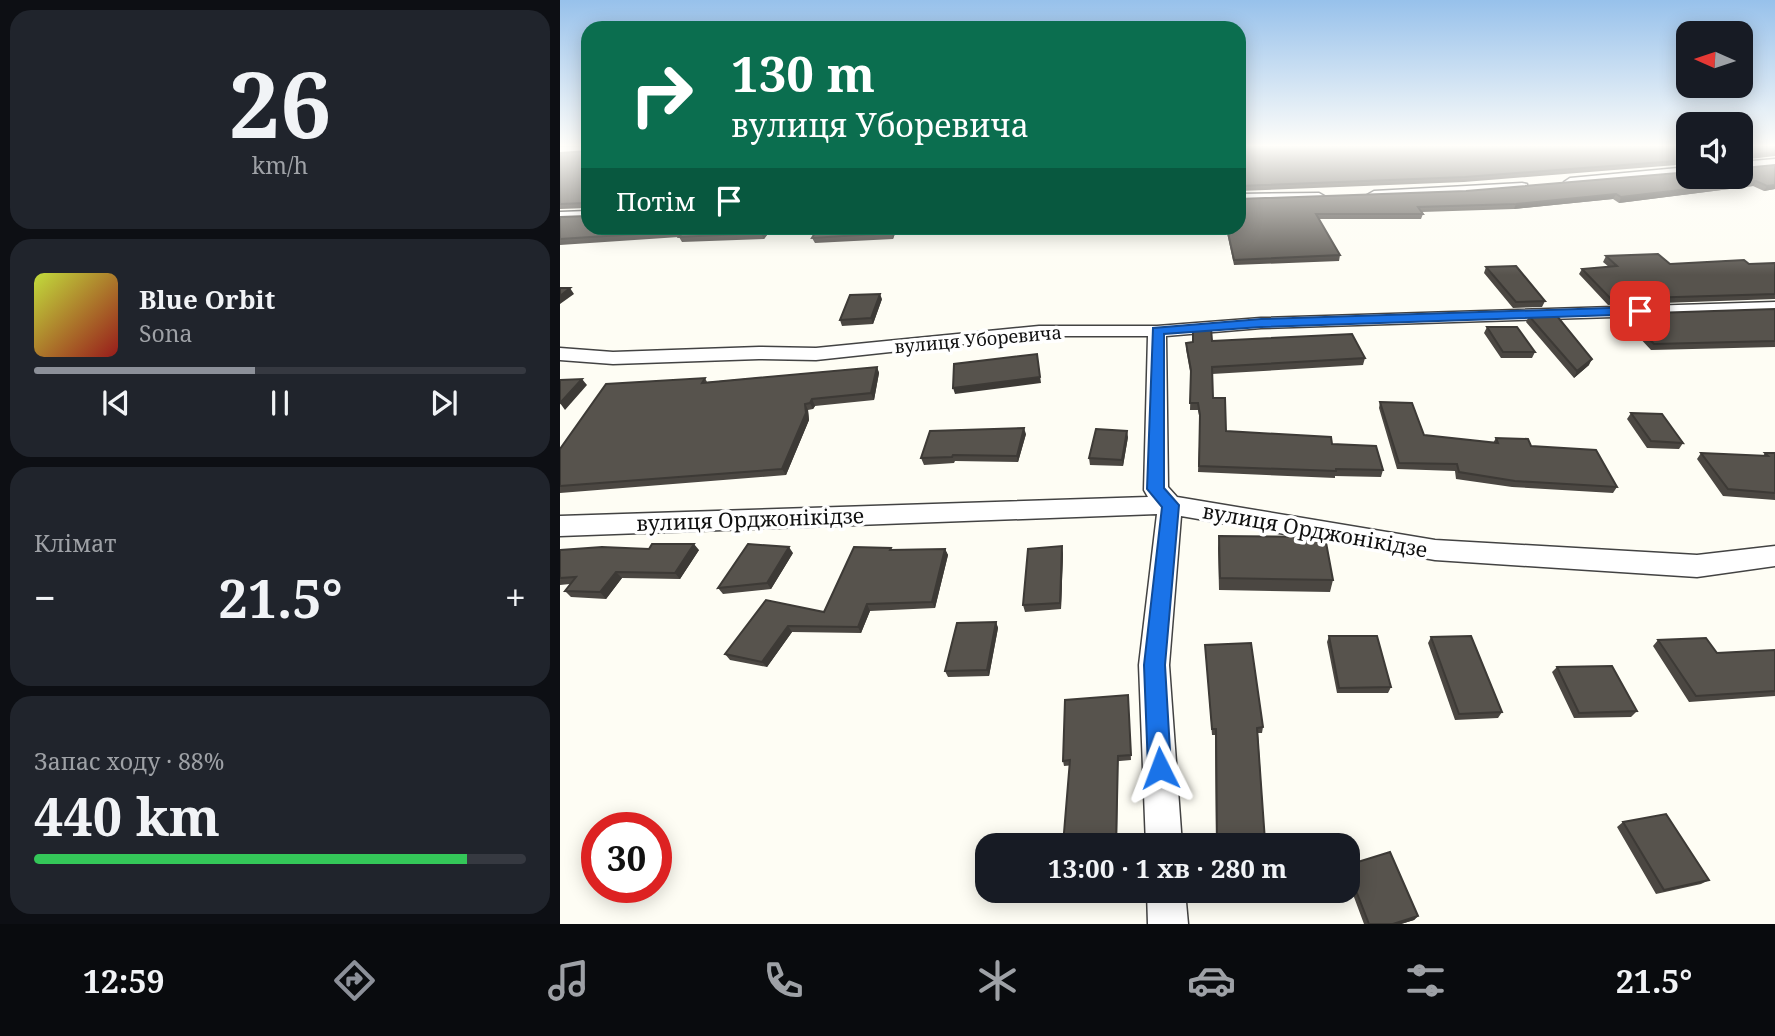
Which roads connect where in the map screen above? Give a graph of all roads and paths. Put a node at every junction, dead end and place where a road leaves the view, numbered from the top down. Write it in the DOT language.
graph roads {
  1 [pos="1471,189"];
  2 [pos="1366,195"];
  3 [pos="1339,196"];
  4 [pos="1246,198"];
  5 [pos="581,215"];
  6 [pos="560,216"];
  7 [pos="1775,307"];
  8 [pos="1157,331"];
  9 [pos="560,354"];
  10 [pos="1171,505"];
  11 [pos="560,526"];
  12 [pos="1775,556"];
  13 [pos="1163,833"];
  14 [pos="1167,903"];
  15 [pos="1168,924"];
  1 -- 2 [label="street"];
  3 -- 4 [label="street"];
  5 -- 6 [label="street"];
  7 -- 8 [label="street, вулиця Уборевича"];
  8 -- 9 [label="street, вулиця Уборевича"];
  8 -- 10 [label="street"];
  10 -- 11 [label="street, вулиця Орджонікідзе"];
  10 -- 12 [label="street, вулиця Орджонікідзе"];
  10 -- 13 [label="street"];
  14 -- 15 [label="street"];
}
